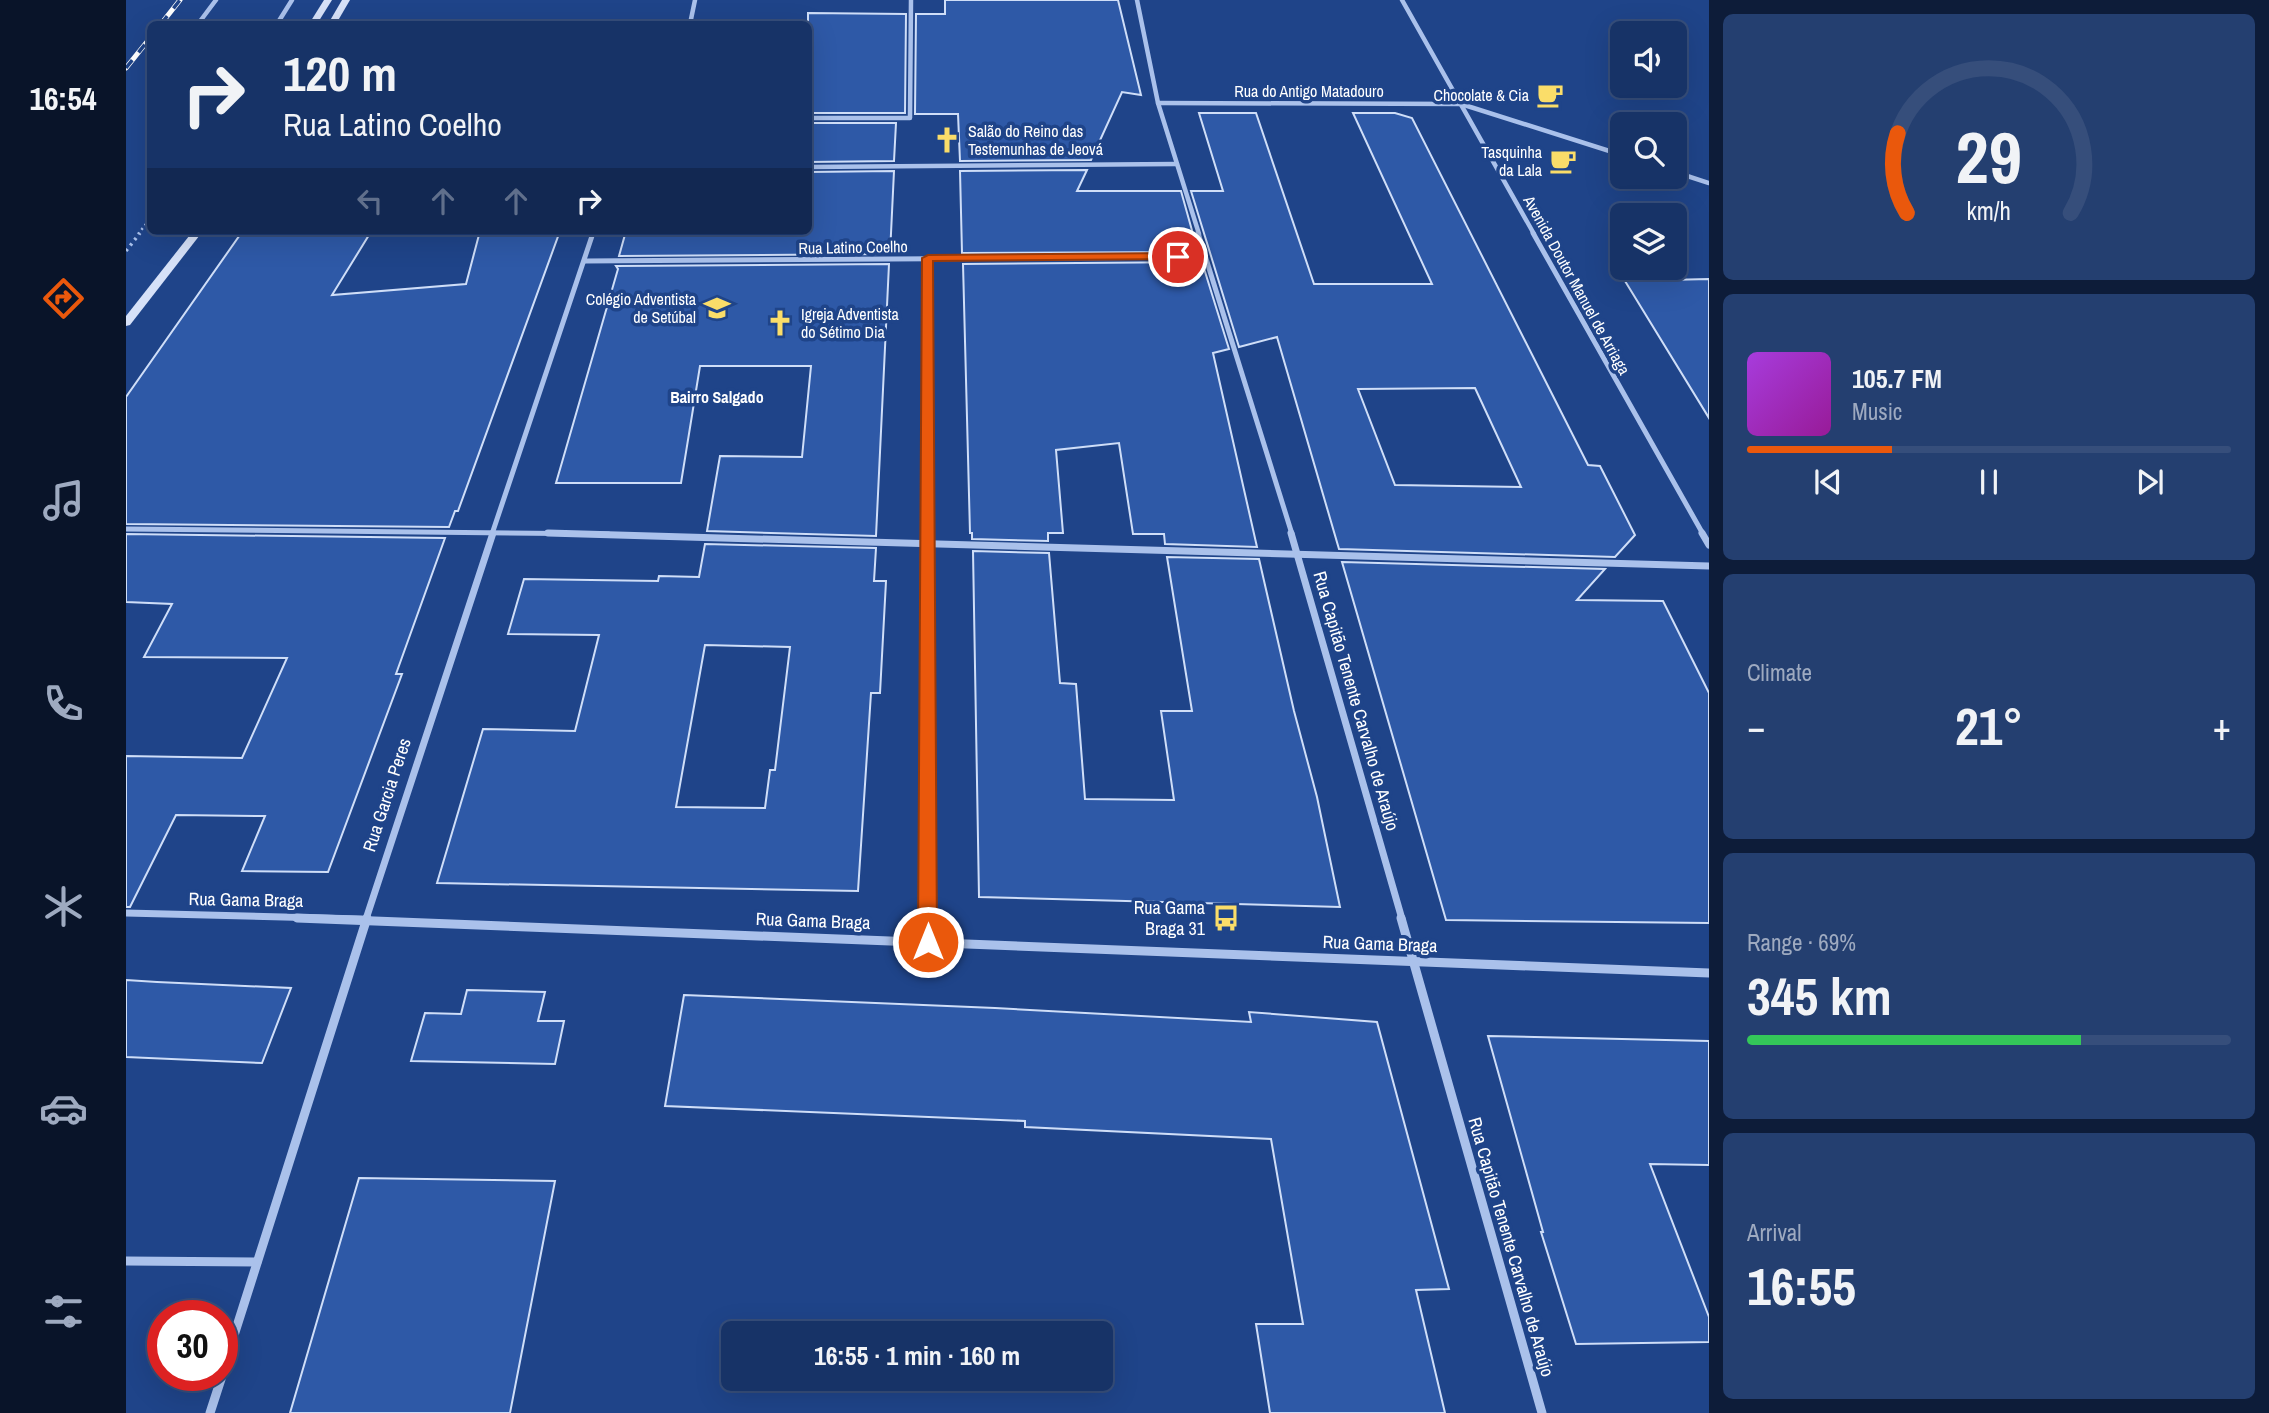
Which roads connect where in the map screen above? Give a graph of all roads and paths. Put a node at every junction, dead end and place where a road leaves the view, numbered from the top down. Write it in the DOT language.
graph roads {
  1 [pos="216,0"];
  2 [pos="292,0"];
  3 [pos="328,0"];
  4 [pos="346,0"];
  5 [pos="695,0"];
  6 [pos="911,0"];
  7 [pos="1137,0"];
  8 [pos="1402,0"];
  9 [pos="200,21"];
  10 [pos="279,21"];
  11 [pos="315,21"];
  12 [pos="334,21"];
  13 [pos="691,21"];
  14 [pos="1158,103"];
  15 [pos="1461,104"];
  16 [pos="812,118"];
  17 [pos="1610,151"];
  18 [pos="1177,164"];
  19 [pos="812,167"];
  20 [pos="1687,176"];
  21 [pos="1709,183"];
  22 [pos="147,223"];
  23 [pos="189,235"];
  24 [pos="194,235"];
  25 [pos="592,235"];
  26 [pos="184,247"];
  27 [pos="126,251"];
  28 [pos="1205,257"];
  29 [pos="928,258"];
  30 [pos="585,261"];
  31 [pos="126,323"];
  32 [pos="126,528"];
  33 [pos="493,531"];
  34 [pos="928,543"];
  35 [pos="1709,545"];
  36 [pos="1298,554"];
  37 [pos="1709,566"];
  38 [pos="126,913"];
  39 [pos="365,919"];
  40 [pos="928,942"];
  41 [pos="1413,961"];
  42 [pos="1709,974"];
  43 [pos="126,1261"];
  44 [pos="257,1262"];
  45 [pos="238,1323"];
  46 [pos="217,1391"];
  47 [pos="210,1413"];
  48 [pos="1542,1413"];
  1 -- 9 [label="street"];
  2 -- 10 [label="street"];
  3 -- 11 [label="main road"];
  4 -- 12 [label="main road"];
  5 -- 13 [label="street"];
  6 -- 16 [label="street"];
  7 -- 14 [label="street, Rua Capitão Tenente Carvalho de Araújo"];
  8 -- 15 [label="street, Avenida Doutor Manuel de Arriaga"];
  14 -- 15 [label="street, Rua do Antigo Matadouro"];
  14 -- 18 [label="street, Rua Capitão Tenente Carvalho de Araújo"];
  15 -- 17 [label="street, Rua do Antigo Matadouro"];
  15 -- 35 [label="street, Avenida Doutor Manuel de Arriaga"];
  18 -- 19 [label="street"];
  18 -- 28 [label="street, Rua Capitão Tenente Carvalho de Araújo"];
  20 -- 21 [label="street"];
  22 -- 27 [label="path"];
  23 -- 26 [label="main road"];
  24 -- 26 [label="main road"];
  25 -- 30 [label="street, Rua Garcia Peres"];
  26 -- 31 [label="main road"];
  28 -- 29 [label="street, Rua Latino Coelho"];
  28 -- 36 [label="street, Rua Capitão Tenente Carvalho de Araújo"];
  29 -- 30 [label="street, Rua Latino Coelho"];
  29 -- 34 [label="street"];
  30 -- 33 [label="street, Rua Garcia Peres"];
  32 -- 33 [label="street"];
  33 -- 34 [label="street"];
  33 -- 39 [label="street, Rua Garcia Peres"];
  34 -- 36 [label="street"];
  34 -- 40 [label="street"];
  36 -- 37 [label="street"];
  36 -- 41 [label="street, Rua Capitão Tenente Carvalho de Araújo"];
  38 -- 39 [label="street, Rua Gama Braga"];
  39 -- 40 [label="street, Rua Gama Braga"];
  39 -- 44 [label="street, Rua Garcia Peres"];
  40 -- 41 [label="street, Rua Gama Braga"];
  41 -- 42 [label="street, Rua Gama Braga"];
  41 -- 48 [label="street, Rua Capitão Tenente Carvalho de Araújo"];
  43 -- 44 [label="street"];
  44 -- 45 [label="street, Rua Garcia Peres"];
  46 -- 47 [label="street, Rua Garcia Peres"];
}
